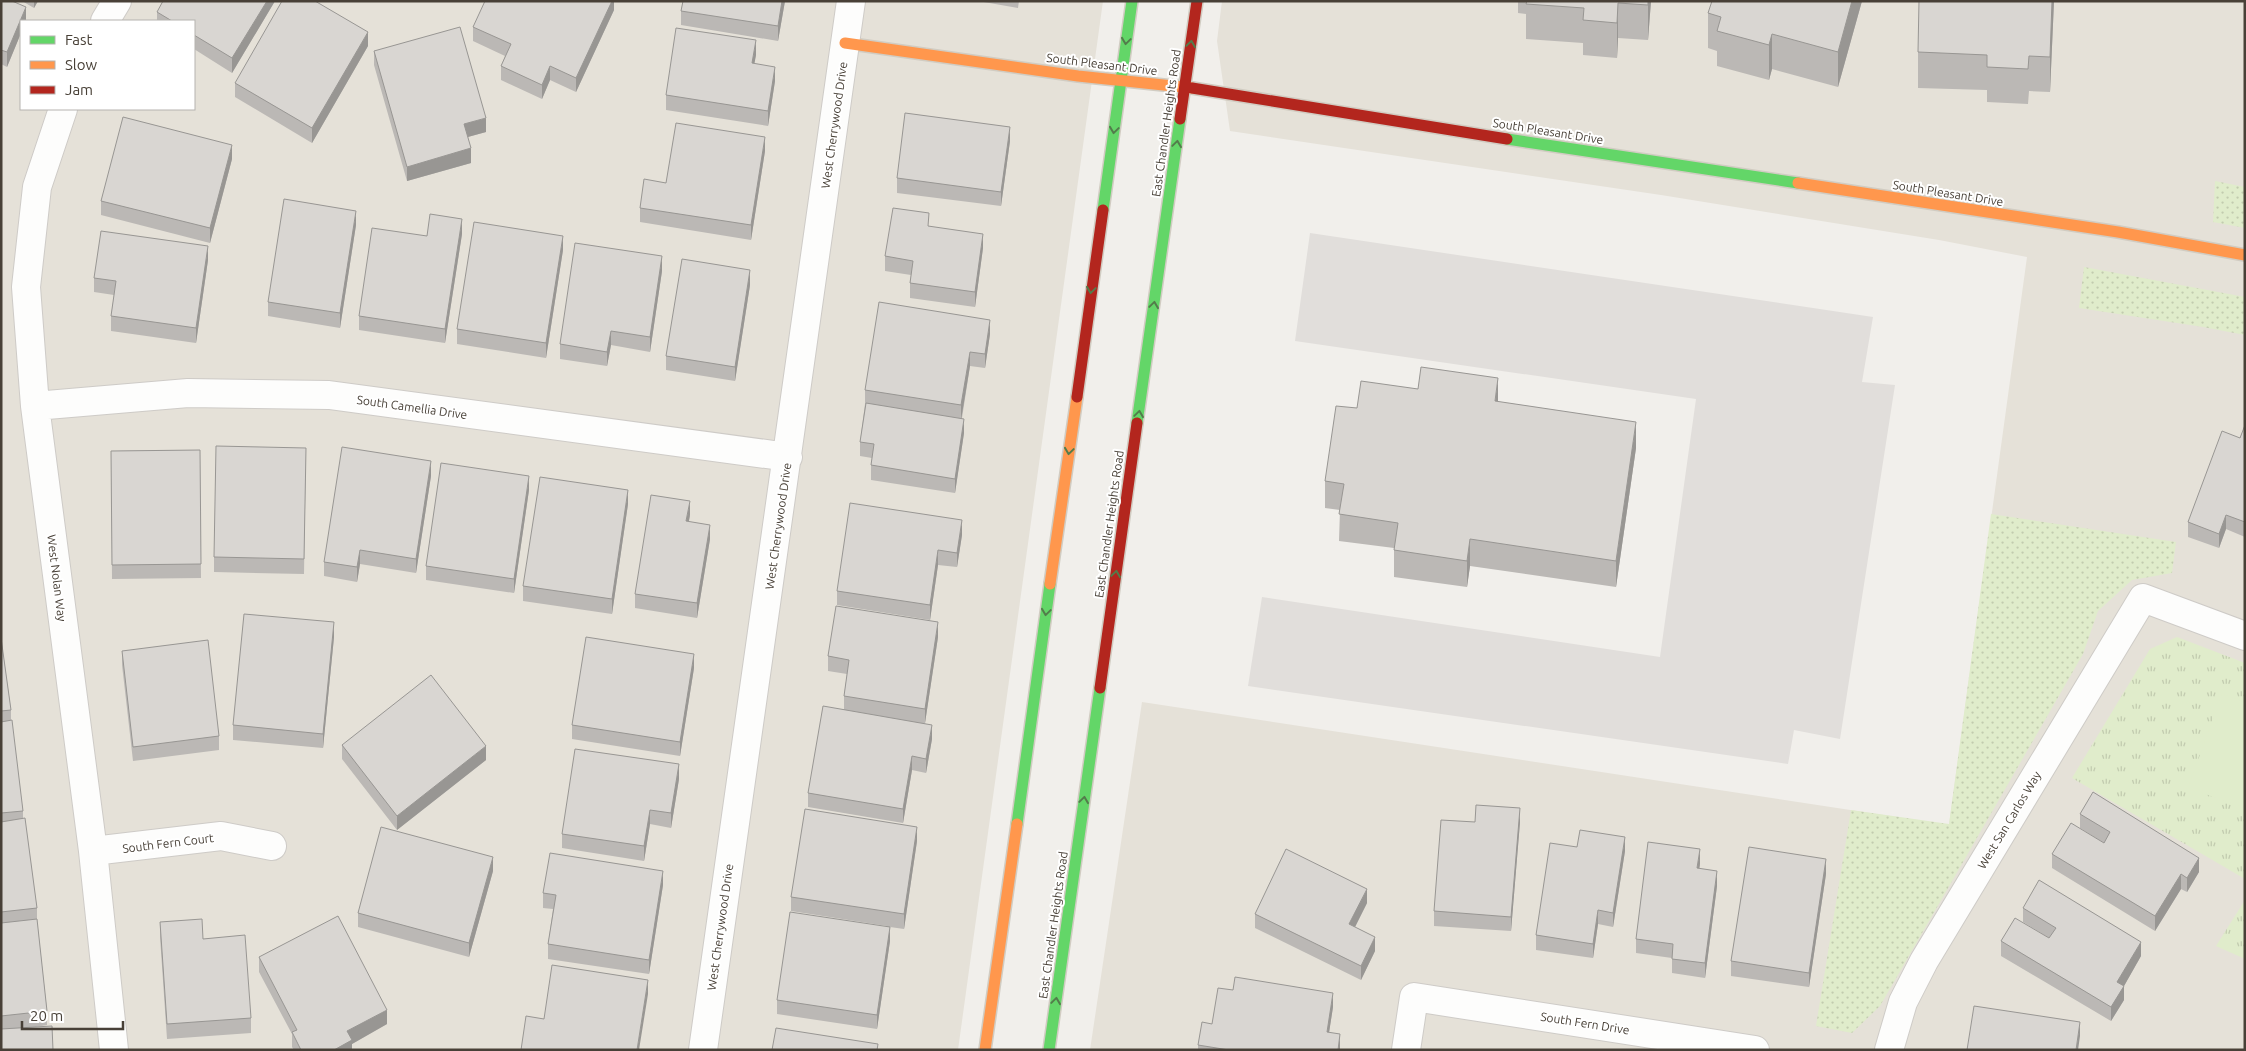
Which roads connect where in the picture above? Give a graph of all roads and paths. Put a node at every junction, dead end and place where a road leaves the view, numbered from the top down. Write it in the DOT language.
graph roads {
  1 [pos="116,1"];
  2 [pos="851,1"];
  3 [pos="1132,1"];
  4 [pos="1197,1"];
  5 [pos="105,20"];
  6 [pos="845,43"];
  7 [pos="1120,81"];
  8 [pos="1185,87"];
  9 [pos="63,110"];
  10 [pos="2245,255"];
  11 [pos="35,406"];
  12 [pos="788,457"];
  13 [pos="2245,636"];
  14 [pos="272,846"];
  15 [pos="93,851"];
  16 [pos="114,1050"];
  17 [pos="703,1050"];
  18 [pos="985,1050"];
  19 [pos="1049,1050"];
  20 [pos="1406,1050"];
  21 [pos="1755,1050"];
  22 [pos="1889,1050"];
  1 -- 5 [label="street"];
  2 -- 6 [label="street, West Cherrywood Drive"];
  3 -- 7 [label="main road, one-way"];
  8 -- 4 [label="main road, East Chandler Heights Road, one-way"];
  6 -- 7 [label="main road, South Pleasant Drive"];
  6 -- 12 [label="street, West Cherrywood Drive"];
  7 -- 8 [label="main road, South Pleasant Drive"];
  7 -- 18 [label="main road, one-way"];
  8 -- 10 [label="main road, South Pleasant Drive"];
  19 -- 8 [label="main road, East Chandler Heights Road, one-way"];
  9 -- 11 [label="street, West Nolan Way"];
  11 -- 12 [label="street, South Camellia Drive"];
  11 -- 15 [label="street, West Nolan Way"];
  12 -- 17 [label="street, West Cherrywood Drive"];
  13 -- 22 [label="street, West San Carlos Way"];
  14 -- 15 [label="street, South Fern Court"];
  15 -- 16 [label="street, West Nolan Way"];
  20 -- 21 [label="street, South Fern Drive"];
}
